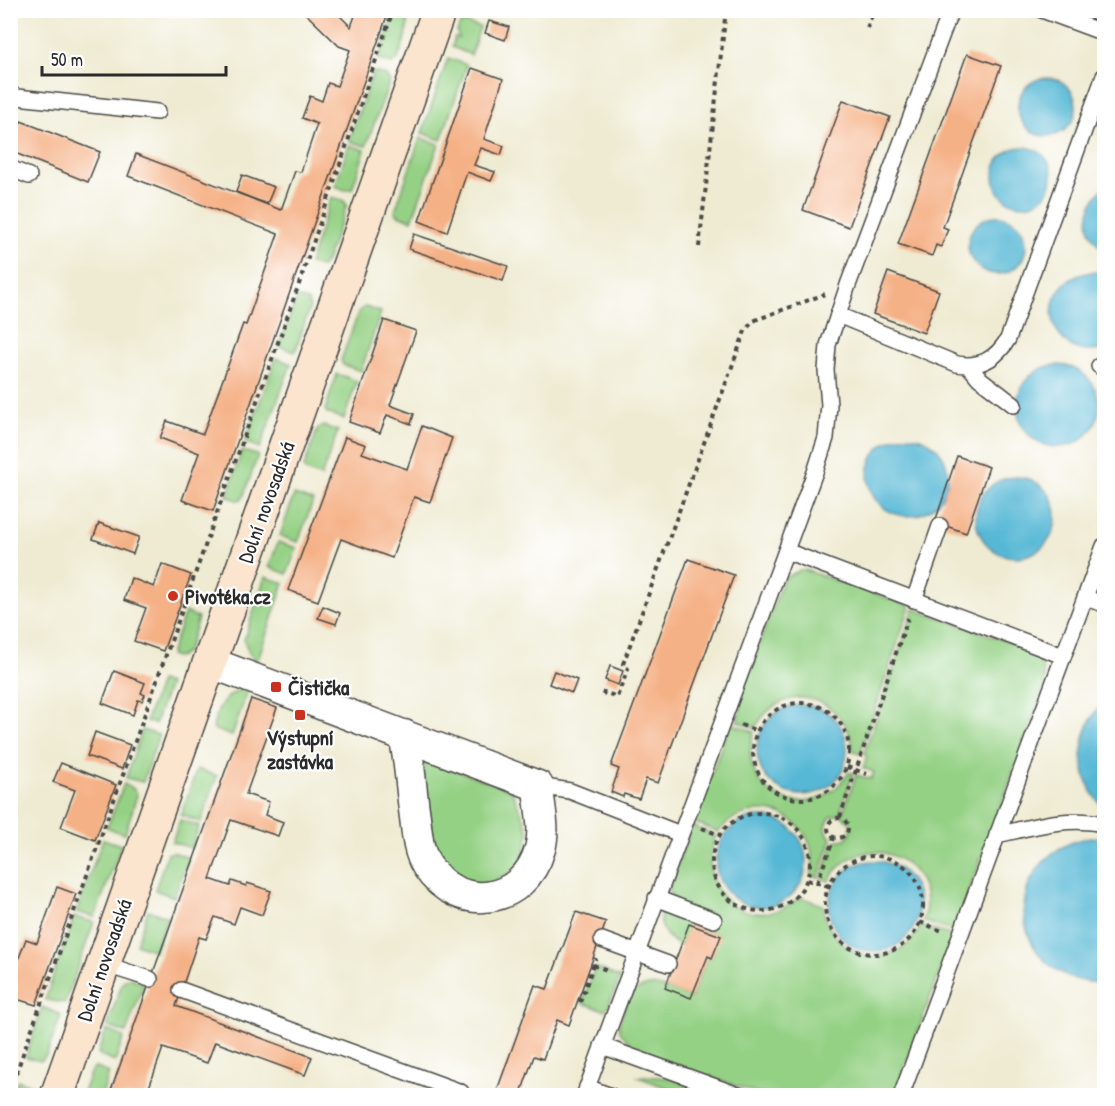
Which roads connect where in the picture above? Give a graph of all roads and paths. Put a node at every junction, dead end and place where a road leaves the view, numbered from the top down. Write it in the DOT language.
graph roads {
  1 [pos="393,10"];
  2 [pos="439,10"];
  3 [pos="726,10"];
  4 [pos="874,10"];
  5 [pos="902,10"];
  6 [pos="951,10"];
  7 [pos="1042,10"];
  8 [pos="945,27"];
  9 [pos="867,28"];
  10 [pos="1104,33"];
  11 [pos="1104,76"];
  12 [pos="10,94"];
  13 [pos="158,112"];
  14 [pos="10,168"];
  15 [pos="29,176"];
  16 [pos="699,247"];
  17 [pos="848,285"];
  18 [pos="838,315"];
  19 [pos="969,366"];
  20 [pos="1014,405"];
  21 [pos="940,526"];
  22 [pos="1104,546"];
  23 [pos="786,551"];
  24 [pos="1085,598"];
  25 [pos="914,600"];
  26 [pos="1104,604"];
  27 [pos="1063,656"];
  28 [pos="209,662"];
  29 [pos="603,695"];
  30 [pos="404,735"];
  31 [pos="847,767"];
  32 [pos="856,771"];
  33 [pos="867,774"];
  34 [pos="538,786"];
  35 [pos="840,817"];
  36 [pos="1104,824"];
  37 [pos="680,834"];
  38 [pos="997,835"];
  39 [pos="834,837"];
  40 [pos="807,880"];
  41 [pos="817,883"];
  42 [pos="829,886"];
  43 [pos="656,898"];
  44 [pos="714,920"];
  45 [pos="602,940"];
  46 [pos="636,952"];
  47 [pos="103,964"];
  48 [pos="668,964"];
  49 [pos="150,979"];
  50 [pos="181,990"];
  51 [pos="580,1002"];
  52 [pos="602,1046"];
  53 [pos="10,1090"];
  54 [pos="586,1091"];
  55 [pos="461,1092"];
  56 [pos="57,1095"];
  57 [pos="611,1095"];
  58 [pos="741,1095"];
  59 [pos="901,1095"];
  1 -- 53 [label="path"];
  2 -- 28 [label="main road, Dolní novosadská"];
  3 -- 16 [label="path"];
  4 -- 9 [label="path"];
  5 -- 8 [label="path"];
  6 -- 8 [label="lane"];
  7 -- 10 [label="lane"];
  8 -- 17 [label="lane"];
  11 -- 19 [label="lane"];
  12 -- 13 [label="lane"];
  14 -- 15 [label="lane"];
  17 -- 18 [label="lane"];
  17 -- 29 [label="path"];
  18 -- 19 [label="lane"];
  18 -- 23 [label="lane"];
  19 -- 20 [label="lane"];
  21 -- 25 [label="lane"];
  22 -- 24 [label="lane"];
  23 -- 25 [label="lane"];
  23 -- 37 [label="lane"];
  24 -- 26 [label="lane"];
  24 -- 27 [label="lane"];
  25 -- 27 [label="lane"];
  25 -- 32 [label="path"];
  27 -- 38 [label="lane"];
  28 -- 30 [label="street"];
  28 -- 47 [label="main road, Dolní novosadská"];
  30 -- 34 [label="street"];
  30 -- 34 [label="street"];
  31 -- 31 [label="path"];
  31 -- 32 [label="path"];
  32 -- 33 [label="path"];
  32 -- 35 [label="path"];
  34 -- 37 [label="lane"];
  35 -- 39 [label="path"];
  35 -- 39 [label="path"];
  36 -- 38 [label="lane"];
  37 -- 43 [label="lane"];
  38 -- 59 [label="lane"];
  39 -- 41 [label="path"];
  40 -- 40 [label="path"];
  40 -- 41 [label="path"];
  41 -- 42 [label="path"];
  42 -- 42 [label="path"];
  43 -- 44 [label="lane"];
  43 -- 46 [label="lane"];
  45 -- 46 [label="lane"];
  45 -- 51 [label="path"];
  46 -- 48 [label="lane"];
  46 -- 52 [label="lane"];
  47 -- 49 [label="lane"];
  47 -- 56 [label="main road, Dolní novosadská"];
  50 -- 55 [label="lane"];
  52 -- 54 [label="lane"];
  52 -- 58 [label="lane"];
  54 -- 57 [label="lane"];
}
